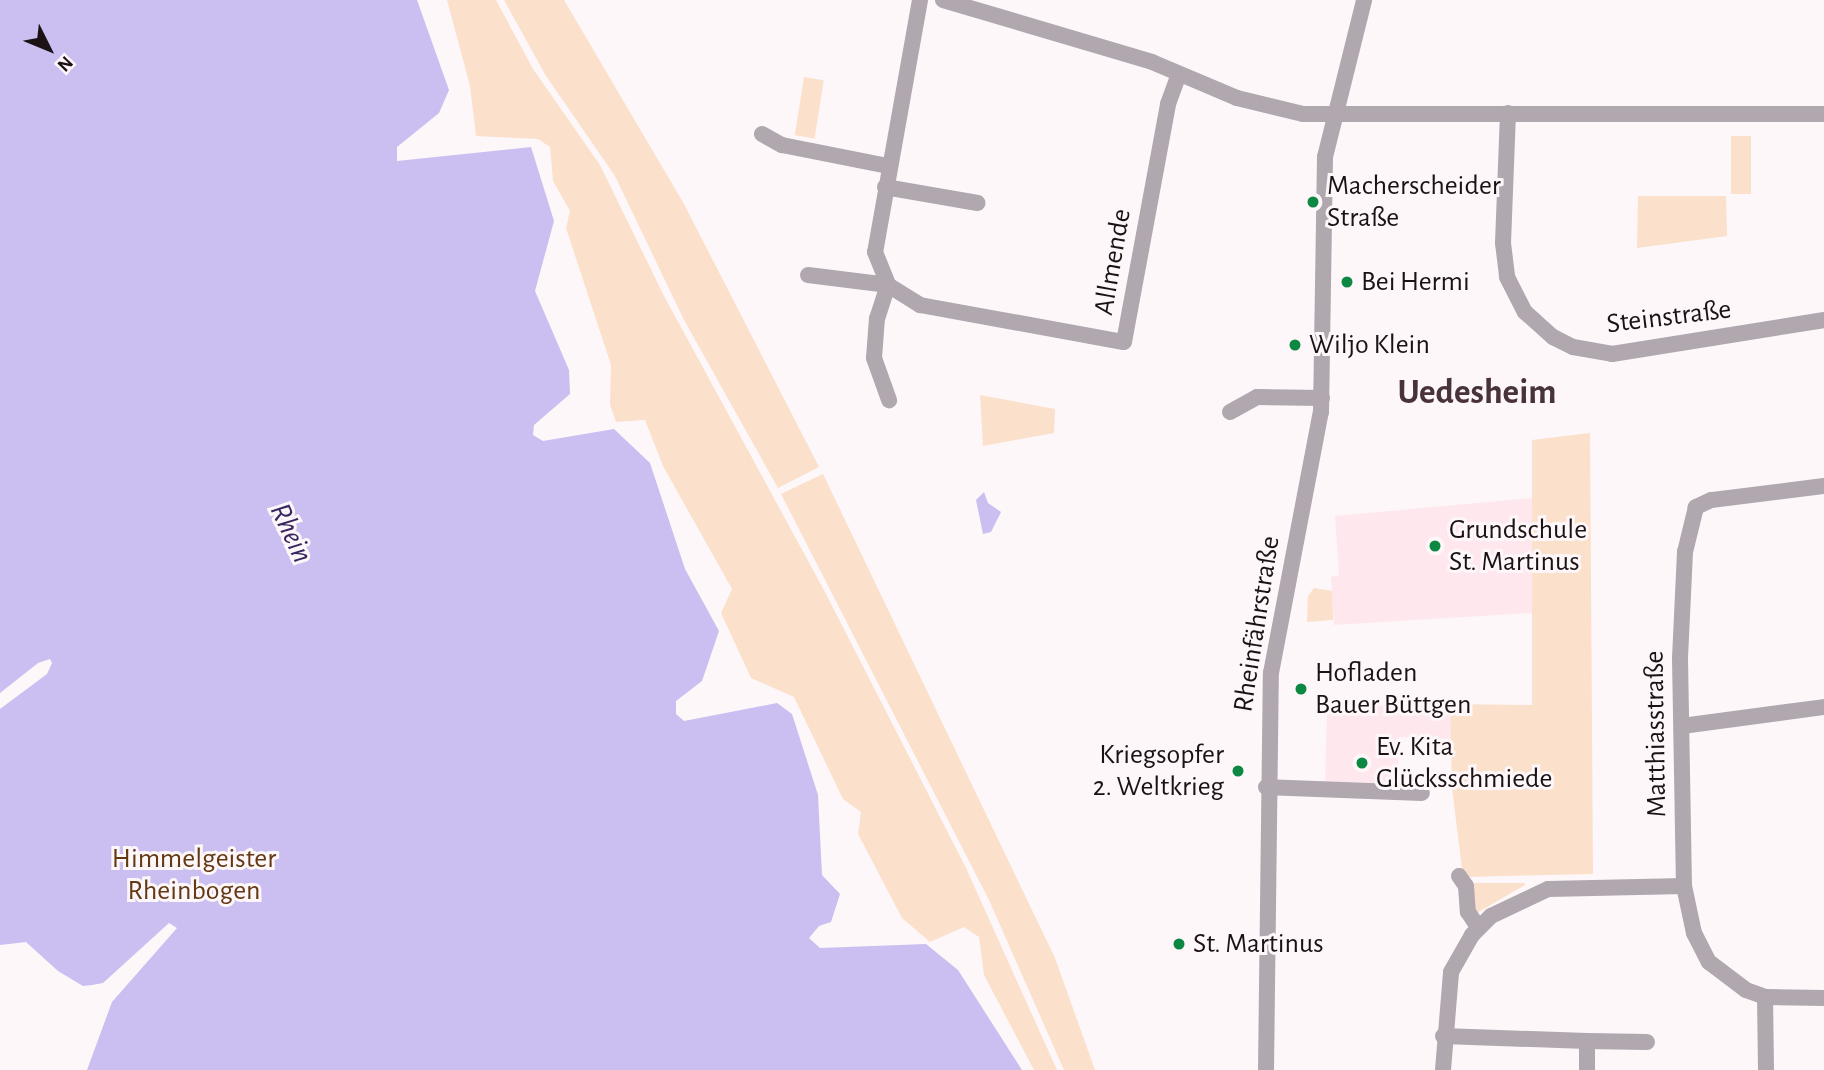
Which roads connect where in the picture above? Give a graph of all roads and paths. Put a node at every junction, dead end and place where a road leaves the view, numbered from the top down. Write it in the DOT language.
graph roads {
  1 [pos="920,0"];
  2 [pos="943,0"];
  3 [pos="1364,0"];
  4 [pos="1178,74"];
  5 [pos="1508,113"];
  6 [pos="1335,114"];
  7 [pos="1824,114"];
  8 [pos="762,134"];
  9 [pos="888,166"];
  10 [pos="884,187"];
  11 [pos="978,203"];
  12 [pos="808,275"];
  13 [pos="888,285"];
  14 [pos="1824,320"];
  15 [pos="1322,398"];
  16 [pos="889,400"];
  17 [pos="1230,412"];
  18 [pos="1824,486"];
  19 [pos="1824,707"];
  20 [pos="1682,726"];
  21 [pos="1266,787"];
  22 [pos="1422,793"];
  23 [pos="1463,881"];
  24 [pos="1684,886"];
  25 [pos="1478,927"];
  26 [pos="1765,997"];
  27 [pos="1824,998"];
  28 [pos="1443,1036"];
  29 [pos="1587,1041"];
  30 [pos="1647,1042"];
  31 [pos="1266,1070"];
  32 [pos="1443,1070"];
  33 [pos="1587,1070"];
  34 [pos="1766,1070"];
  1 -- 9 [label="street"];
  2 -- 4 [label="street"];
  3 -- 6 [label="street, Rheinfährstraße"];
  4 -- 6 [label="street"];
  4 -- 13 [label="street, Allmende"];
  5 -- 6 [label="street"];
  5 -- 7 [label="street"];
  5 -- 14 [label="street, Steinstraße"];
  6 -- 15 [label="street, Rheinfährstraße"];
  8 -- 9 [label="street"];
  9 -- 10 [label="street"];
  10 -- 11 [label="street"];
  10 -- 13 [label="street"];
  12 -- 13 [label="street, Allmende"];
  13 -- 16 [label="street"];
  15 -- 17 [label="street"];
  15 -- 21 [label="street, Rheinfährstraße"];
  18 -- 20 [label="street, Matthiasstraße"];
  19 -- 20 [label="street"];
  20 -- 24 [label="street, Matthiasstraße"];
  21 -- 22 [label="street"];
  21 -- 31 [label="street, Rheinfährstraße"];
  23 -- 25 [label="street"];
  24 -- 25 [label="street"];
  24 -- 26 [label="street, Matthiasstraße"];
  25 -- 28 [label="street"];
  26 -- 27 [label="street, Matthiasstraße"];
  26 -- 34 [label="street"];
  28 -- 29 [label="street"];
  28 -- 32 [label="street"];
  29 -- 30 [label="street"];
  29 -- 33 [label="street"];
}
